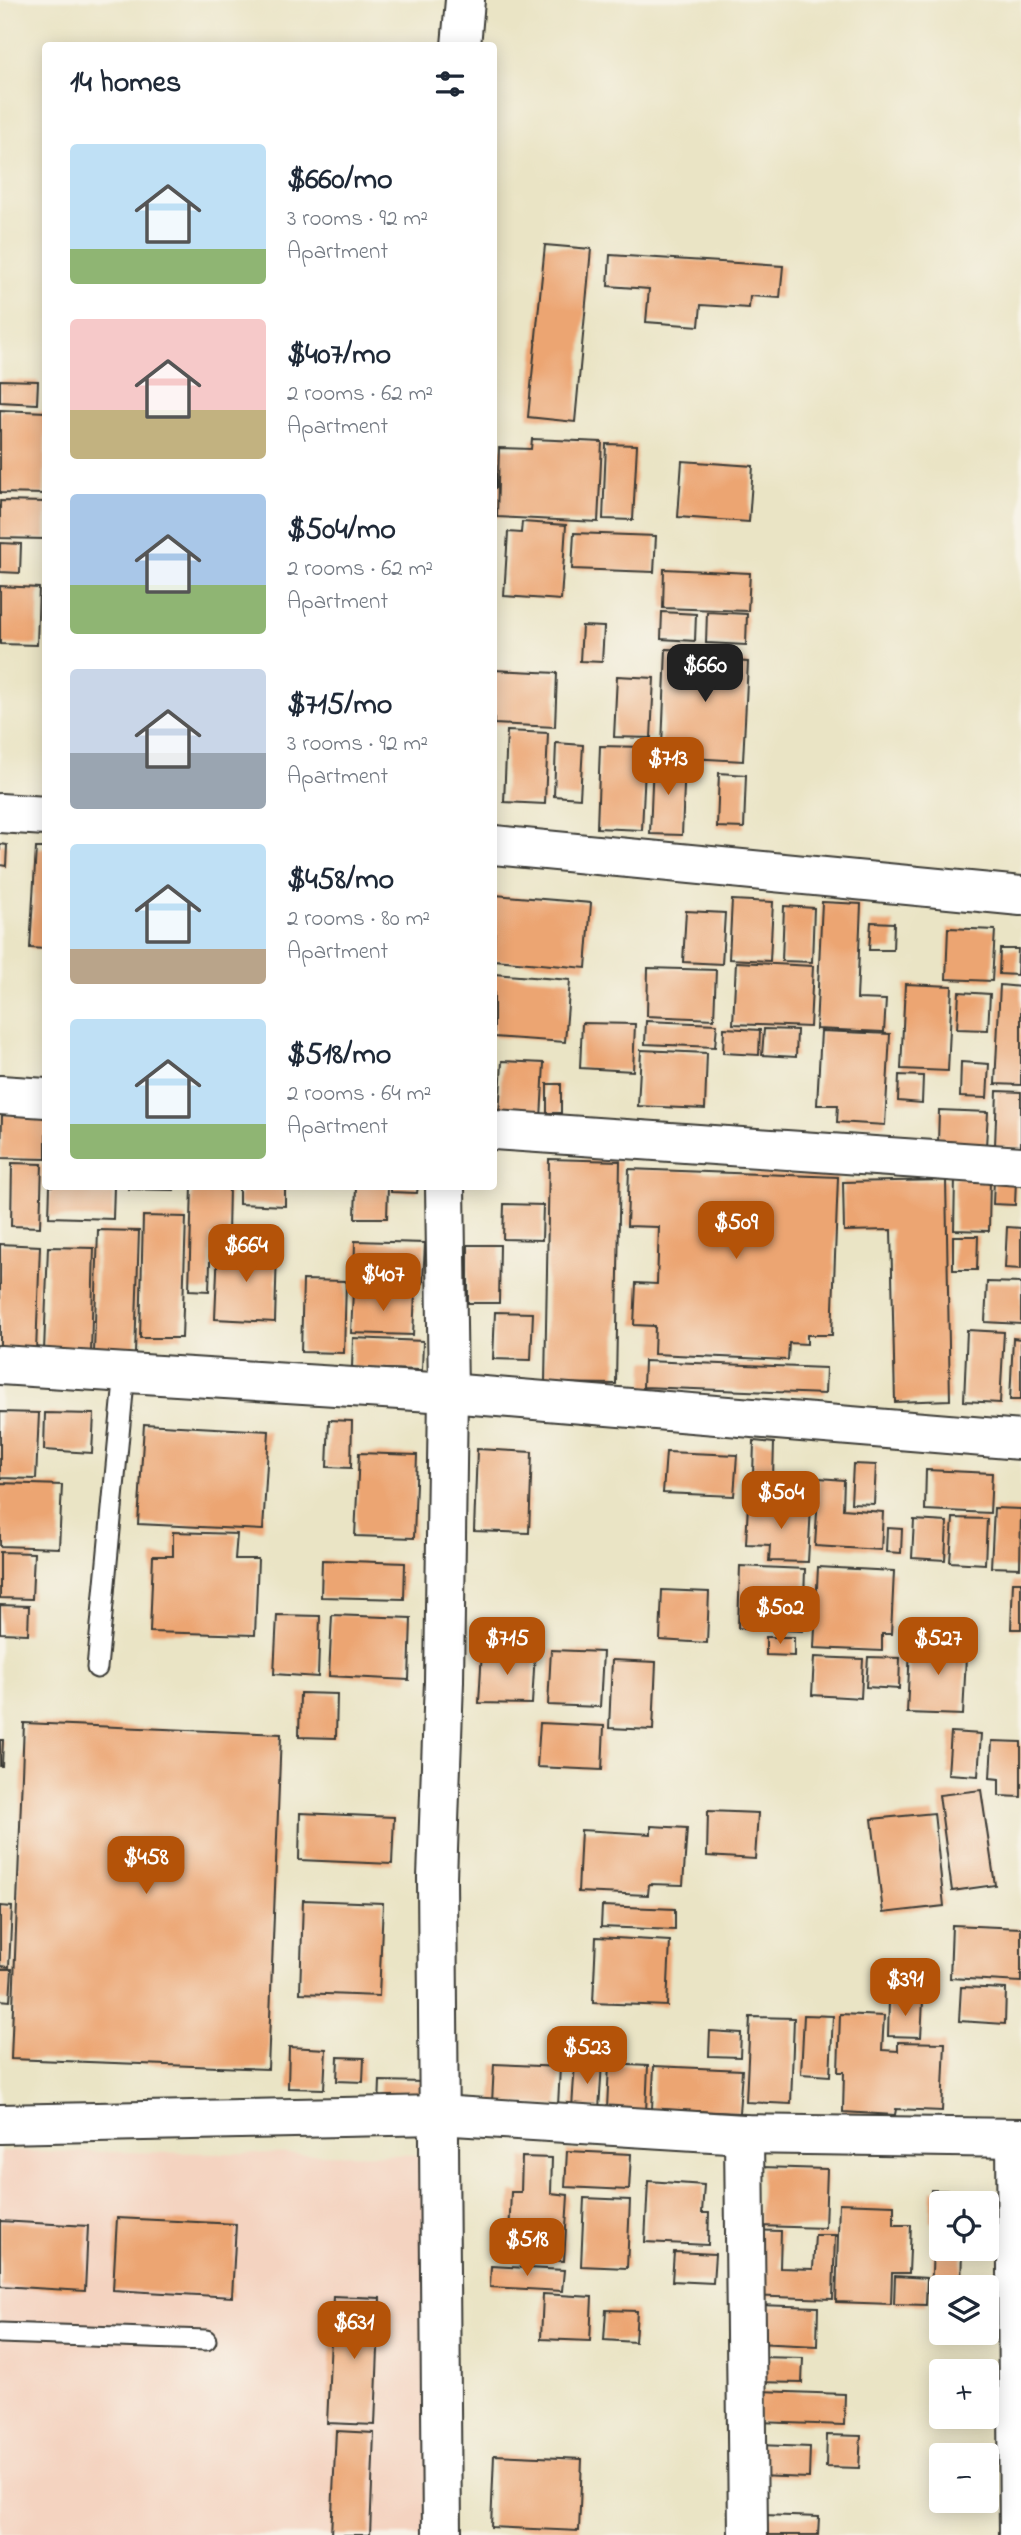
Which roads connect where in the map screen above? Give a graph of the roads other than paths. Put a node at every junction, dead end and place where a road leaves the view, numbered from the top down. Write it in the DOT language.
graph roads {
  1 [pos="465,0"];
  2 [pos="461,42"];
  3 [pos="0,813"];
  4 [pos="42,816"];
  5 [pos="497,845"];
  6 [pos="1021,895"];
  7 [pos="0,1095"];
  8 [pos="42,1098"];
  9 [pos="497,1130"];
  10 [pos="1021,1166"];
  11 [pos="445,1190"];
  12 [pos="0,1365"];
  13 [pos="125,1371"];
  14 [pos="448,1393"];
  15 [pos="1021,1440"];
  16 [pos="97,1668"];
  17 [pos="438,2115"];
  18 [pos="0,2124"];
  19 [pos="744,2134"];
  20 [pos="1018,2138"];
  21 [pos="0,2333"];
  22 [pos="206,2340"];
  23 [pos="442,2535"];
  24 [pos="748,2535"];
  25 [pos="1019,2535"];
  1 -- 2 [label="street"];
  3 -- 4 [label="street"];
  5 -- 6 [label="street"];
  7 -- 8 [label="street"];
  9 -- 10 [label="street"];
  11 -- 14 [label="street"];
  12 -- 13 [label="street"];
  13 -- 14 [label="street"];
  13 -- 16 [label="lane"];
  14 -- 15 [label="street"];
  14 -- 17 [label="street"];
  17 -- 18 [label="street"];
  17 -- 19 [label="street"];
  17 -- 23 [label="street"];
  19 -- 20 [label="street"];
  19 -- 24 [label="street"];
  20 -- 25 [label="street"];
  21 -- 22 [label="lane"];
}
